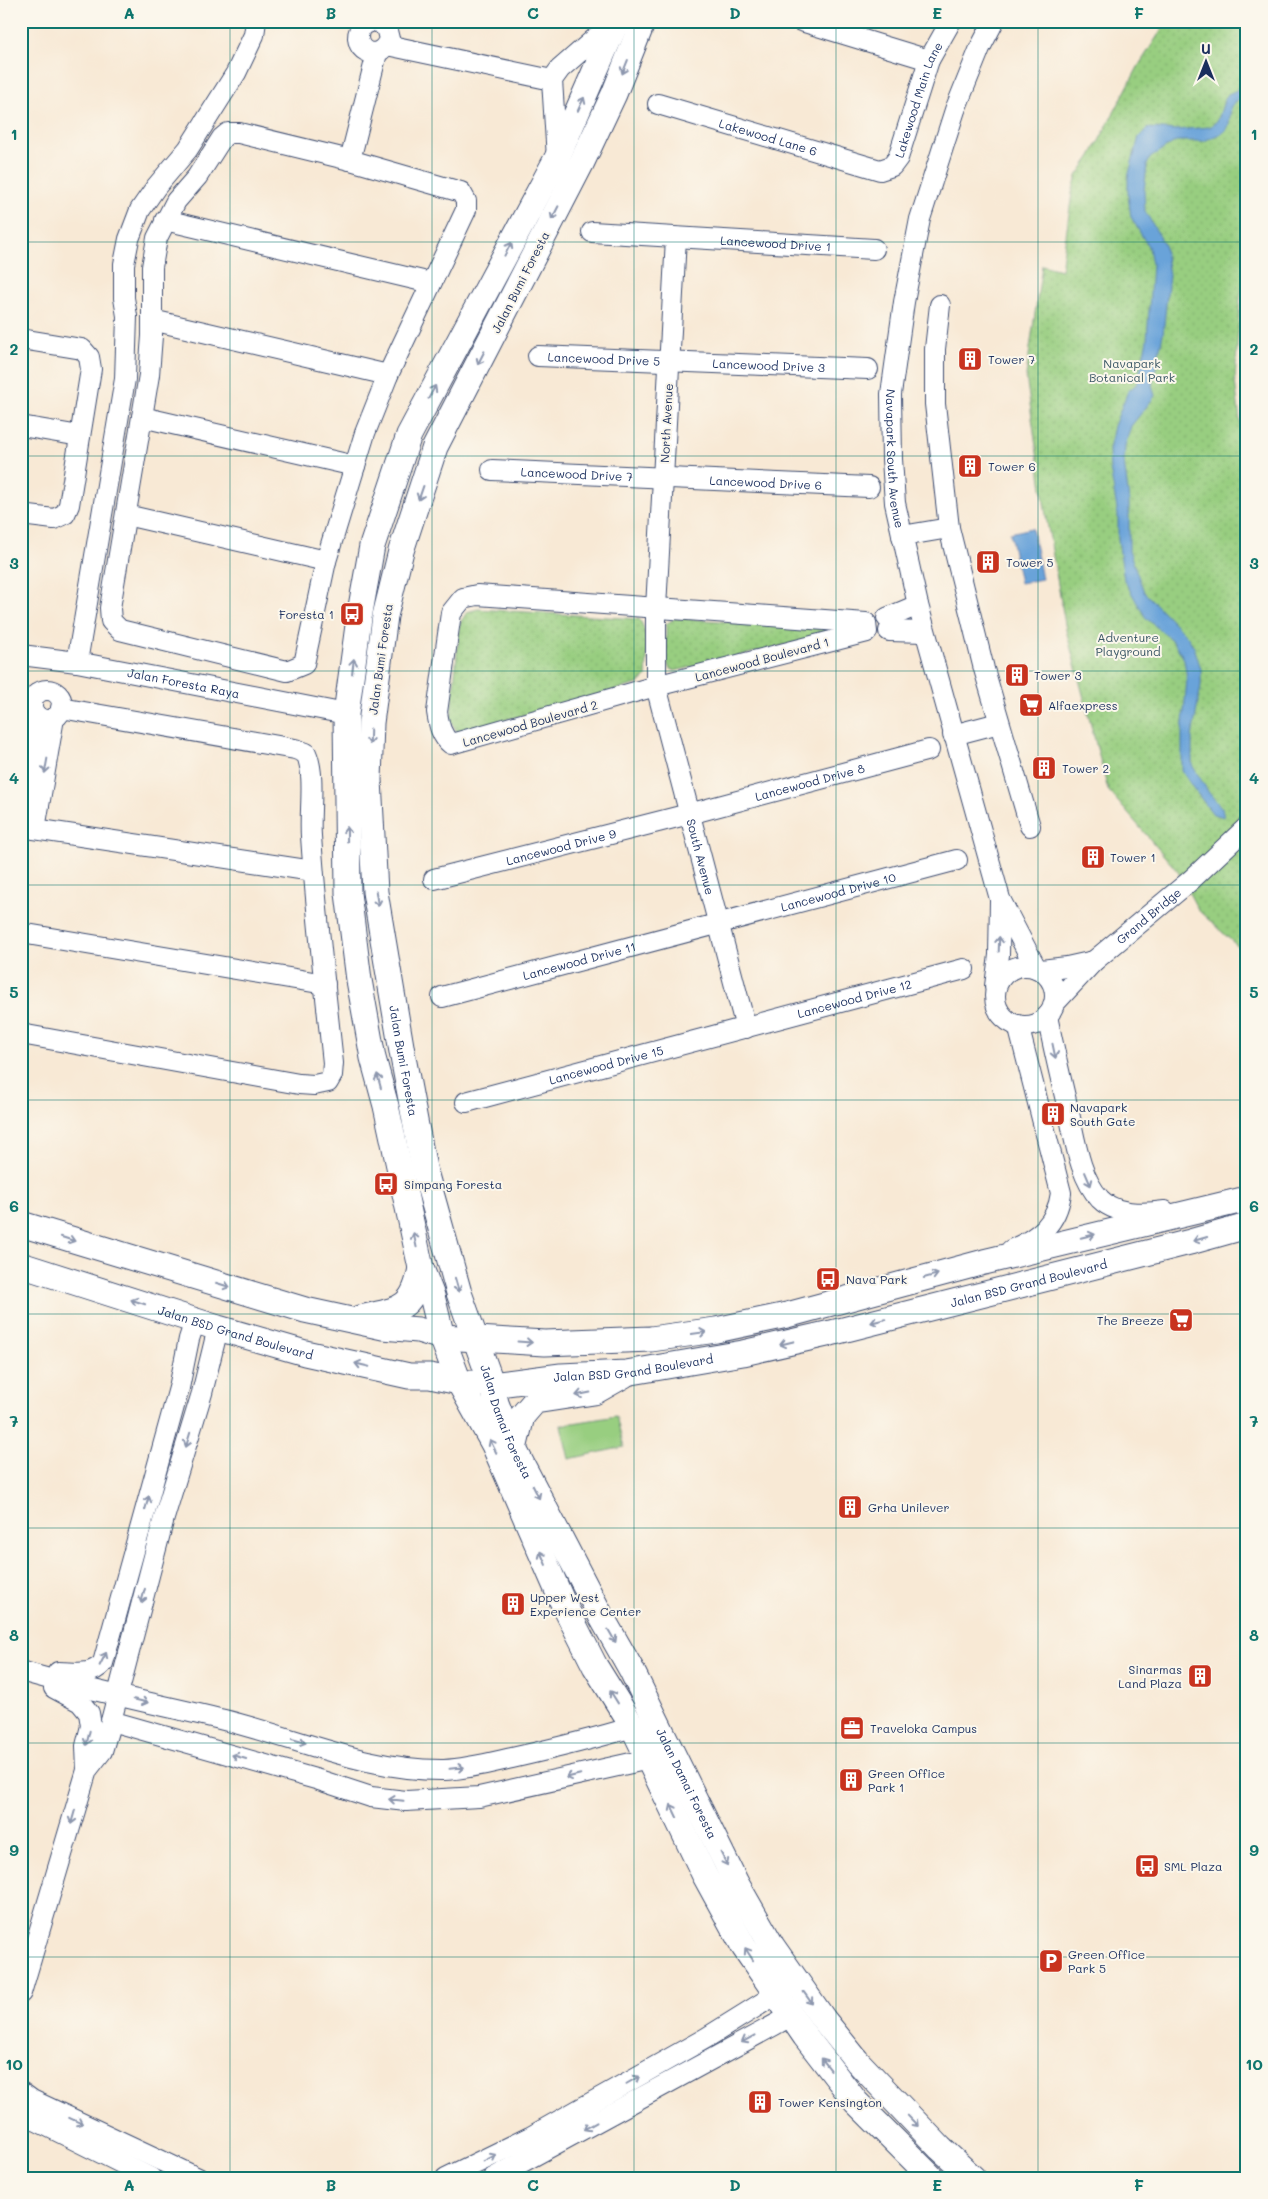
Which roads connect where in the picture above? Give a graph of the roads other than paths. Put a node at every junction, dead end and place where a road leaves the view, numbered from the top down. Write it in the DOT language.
graph roads {
  1 [pos="256,21"];
  2 [pos="616,21"];
  3 [pos="643,21"];
  4 [pos="801,21"];
  5 [pos="951,21"];
  6 [pos="994,21"];
  7 [pos="378,22"];
  8 [pos="382,49"];
  9 [pos="930,60"];
  10 [pos="552,80"];
  11 [pos="658,104"];
  12 [pos="557,158"];
  13 [pos="350,160"];
  14 [pos="880,170"];
  15 [pos="165,220"];
  16 [pos="592,232"];
  17 [pos="676,238"];
  18 [pos="874,249"];
  19 [pos="431,283"];
  20 [pos="940,305"];
  21 [pos="152,320"];
  22 [pos="21,339"];
  23 [pos="538,356"];
  24 [pos="669,362"];
  25 [pos="868,369"];
  26 [pos="388,375"];
  27 [pos="142,417"];
  28 [pos="21,426"];
  29 [pos="409,435"];
  30 [pos="80,436"];
  31 [pos="435,447"];
  32 [pos="355,466"];
  33 [pos="492,470"];
  34 [pos="663,477"];
  35 [pos="869,487"];
  36 [pos="21,515"];
  37 [pos="126,515"];
  38 [pos="950,528"];
  39 [pos="902,536"];
  40 [pos="326,561"];
  41 [pos="918,605"];
  42 [pos="656,608"];
  43 [pos="925,632"];
  44 [pos="21,655"];
  45 [pos="52,659"];
  46 [pos="77,662"];
  47 [pos="656,686"];
  48 [pos="41,709"];
  49 [pos="346,714"];
  50 [pos="999,724"];
  51 [pos="953,735"];
  52 [pos="929,750"];
  53 [pos="21,808"];
  54 [pos="689,814"];
  55 [pos="1030,826"];
  56 [pos="1247,827"];
  57 [pos="28,828"];
  58 [pos="957,860"];
  59 [pos="313,871"];
  60 [pos="434,878"];
  61 [pos="1000,898"];
  62 [pos="718,922"];
  63 [pos="21,933"];
  64 [pos="1094,961"];
  65 [pos="964,969"];
  66 [pos="1039,969"];
  67 [pos="325,984"];
  68 [pos="995,988"];
  69 [pos="442,997"];
  70 [pos="1050,1011"];
  71 [pos="1018,1025"];
  72 [pos="746,1028"];
  73 [pos="21,1034"];
  74 [pos="1061,1086"];
  75 [pos="1035,1093"];
  76 [pos="466,1102"];
  77 [pos="1073,1132"];
  78 [pos="1047,1139"];
  79 [pos="1247,1199"];
  80 [pos="1219,1205"];
  81 [pos="21,1224"];
  82 [pos="1247,1226"];
  83 [pos="984,1262"];
  84 [pos="21,1265"];
  85 [pos="421,1268"];
  86 [pos="348,1320"];
  87 [pos="195,1321"];
  88 [pos="218,1328"];
  89 [pos="442,1337"];
  90 [pos="476,1340"];
  91 [pos="626,1373"];
  92 [pos="459,1382"];
  93 [pos="492,1385"];
  94 [pos="179,1388"];
  95 [pos="202,1394"];
  96 [pos="514,1449"];
  97 [pos="24,1671"];
  98 [pos="117,1696"];
  99 [pos="224,1720"];
  100 [pos="111,1721"];
  101 [pos="633,1727"];
  102 [pos="215,1750"];
  103 [pos="505,1760"];
  104 [pos="650,1760"];
  105 [pos="87,1770"];
  106 [pos="541,1783"];
  107 [pos="21,1993"];
  108 [pos="776,1995"];
  109 [pos="791,2016"];
  110 [pos="706,2038"];
  111 [pos="716,2056"];
  112 [pos="25,2105"];
  113 [pos="151,2178"];
  114 [pos="198,2178"];
  115 [pos="446,2178"];
  116 [pos="493,2178"];
  117 [pos="932,2178"];
  118 [pos="972,2178"];
  1 -- 46 [label="street"];
  2 -- 10 [label="street"];
  12 -- 2 [label="main road, Jalan Bumi Foresta, one-way"];
  3 -- 31 [label="main road, Jalan Bumi Foresta, one-way"];
  4 -- 9 [label="street"];
  5 -- 9 [label="street, Lakewood Main Lane"];
  6 -- 39 [label="street, Navapark South Avenue"];
  7 -- 8 [label="street"];
  7 -- 8 [label="street"];
  8 -- 10 [label="street"];
  8 -- 13 [label="street"];
  9 -- 14 [label="street, Lakewood Main Lane"];
  10 -- 12 [label="street"];
  11 -- 14 [label="street, Lakewood Lane 6"];
  29 -- 12 [label="main road, Jalan Bumi Foresta, one-way"];
  13 -- 15 [label="street"];
  13 -- 19 [label="street"];
  15 -- 19 [label="street"];
  15 -- 21 [label="street"];
  16 -- 17 [label="street, Lancewood Drive 1"];
  17 -- 18 [label="street, Lancewood Drive 1"];
  17 -- 24 [label="street, North Avenue"];
  19 -- 26 [label="street"];
  20 -- 38 [label="street"];
  21 -- 26 [label="street"];
  21 -- 27 [label="street"];
  22 -- 30 [label="street"];
  23 -- 24 [label="street, Lancewood Drive 5"];
  24 -- 25 [label="street, Lancewood Drive 3"];
  24 -- 34 [label="street, North Avenue"];
  26 -- 32 [label="street"];
  27 -- 32 [label="street"];
  27 -- 37 [label="street"];
  28 -- 30 [label="street"];
  29 -- 31 [label="main road"];
  49 -- 29 [label="main road, Jalan Bumi Foresta, one-way"];
  30 -- 36 [label="street"];
  31 -- 90 [label="main road, Jalan Bumi Foresta, one-way"];
  32 -- 40 [label="street"];
  33 -- 34 [label="street, Lancewood Drive 7"];
  34 -- 35 [label="street, Lancewood Drive 6"];
  34 -- 42 [label="street, North Avenue"];
  37 -- 40 [label="street"];
  37 -- 40 [label="street"];
  38 -- 39 [label="street"];
  38 -- 50 [label="street"];
  39 -- 41 [label="street, Navapark South Avenue"];
  41 -- 43 [label="street, Navapark South Avenue"];
  41 -- 43 [label="street"];
  42 -- 47 [label="street, North Avenue"];
  42 -- 47 [label="street, Lancewood Boulevard 1"];
  42 -- 47 [label="street, Lancewood Boulevard 2"];
  43 -- 51 [label="street, Navapark South Avenue"];
  44 -- 45 [label="street, Jalan Foresta Raya"];
  45 -- 46 [label="street, Jalan Foresta Raya"];
  45 -- 48 [label="street"];
  46 -- 49 [label="street, Jalan Foresta Raya"];
  47 -- 54 [label="street, South Avenue"];
  48 -- 53 [label="street"];
  48 -- 57 [label="street, one-way"];
  48 -- 59 [label="street"];
  85 -- 49 [label="main road, Jalan Bumi Foresta, one-way"];
  50 -- 51 [label="street"];
  50 -- 55 [label="street"];
  51 -- 61 [label="street, Navapark South Avenue"];
  52 -- 54 [label="street, Lancewood Drive 8"];
  54 -- 60 [label="street, Lancewood Drive 9"];
  54 -- 62 [label="street, South Avenue"];
  56 -- 64 [label="street, Grand Bridge"];
  57 -- 59 [label="street"];
  58 -- 62 [label="street, Lancewood Drive 10"];
  59 -- 67 [label="street"];
  61 -- 66 [label="street, Navapark South Avenue"];
  68 -- 61 [label="street, Navapark South Avenue, one-way"];
  62 -- 69 [label="street, Lancewood Drive 11"];
  62 -- 72 [label="street, South Avenue"];
  63 -- 67 [label="street"];
  64 -- 66 [label="street"];
  64 -- 70 [label="street, Grand Bridge"];
  65 -- 72 [label="street, Lancewood Drive 12"];
  66 -- 68 [label="street"];
  66 -- 70 [label="street"];
  67 -- 73 [label="street"];
  68 -- 71 [label="street"];
  70 -- 71 [label="street"];
  70 -- 74 [label="street, one-way"];
  71 -- 75 [label="street"];
  72 -- 76 [label="street, Lancewood Drive 15"];
  74 -- 75 [label="street"];
  74 -- 77 [label="street"];
  75 -- 78 [label="street"];
  77 -- 78 [label="street"];
  77 -- 80 [label="street, one-way"];
  78 -- 83 [label="street"];
  79 -- 80 [label="main road"];
  83 -- 80 [label="main road, one-way"];
  81 -- 86 [label="main road, one-way"];
  82 -- 91 [label="main road, Jalan BSD Grand Boulevard, one-way"];
  90 -- 83 [label="main road, one-way"];
  87 -- 84 [label="main road, Jalan BSD Grand Boulevard, one-way"];
  85 -- 86 [label="main road"];
  85 -- 89 [label="main road, Jalan Bumi Foresta"];
  86 -- 89 [label="main road"];
  87 -- 88 [label="main road, Jalan BSD Grand Boulevard"];
  87 -- 94 [label="street"];
  92 -- 88 [label="main road, Jalan BSD Grand Boulevard, one-way"];
  88 -- 95 [label="street"];
  89 -- 90 [label="main road"];
  89 -- 92 [label="main road, Jalan Damai Foresta"];
  90 -- 93 [label="main road, Jalan Damai Foresta"];
  91 -- 93 [label="main road, Jalan BSD Grand Boulevard"];
  91 -- 96 [label="main road, one-way"];
  92 -- 93 [label="main road, Jalan BSD Grand Boulevard"];
  101 -- 92 [label="main road, Jalan Damai Foresta, one-way"];
  93 -- 96 [label="main road, Jalan Damai Foresta"];
  94 -- 95 [label="street"];
  97 -- 94 [label="street, one-way"];
  95 -- 98 [label="street, one-way"];
  96 -- 118 [label="main road, Jalan Damai Foresta, one-way"];
  97 -- 98 [label="street"];
  97 -- 105 [label="street, one-way"];
  98 -- 99 [label="street, one-way"];
  98 -- 100 [label="street"];
  99 -- 102 [label="street"];
  99 -- 103 [label="street, one-way"];
  100 -- 102 [label="street"];
  100 -- 105 [label="street"];
  101 -- 103 [label="street"];
  101 -- 104 [label="main road, Jalan Damai Foresta"];
  106 -- 102 [label="street, one-way"];
  103 -- 106 [label="street"];
  104 -- 106 [label="street, one-way"];
  108 -- 104 [label="main road, Jalan Damai Foresta, one-way"];
  105 -- 107 [label="street, one-way"];
  108 -- 109 [label="main road, Jalan Damai Foresta"];
  108 -- 110 [label="street"];
  109 -- 111 [label="street, one-way"];
  117 -- 109 [label="main road, Jalan Damai Foresta, one-way"];
  110 -- 111 [label="street"];
  115 -- 110 [label="street, one-way"];
  111 -- 116 [label="street, one-way"];
  112 -- 113 [label="street"];
  112 -- 114 [label="street, one-way"];
}
